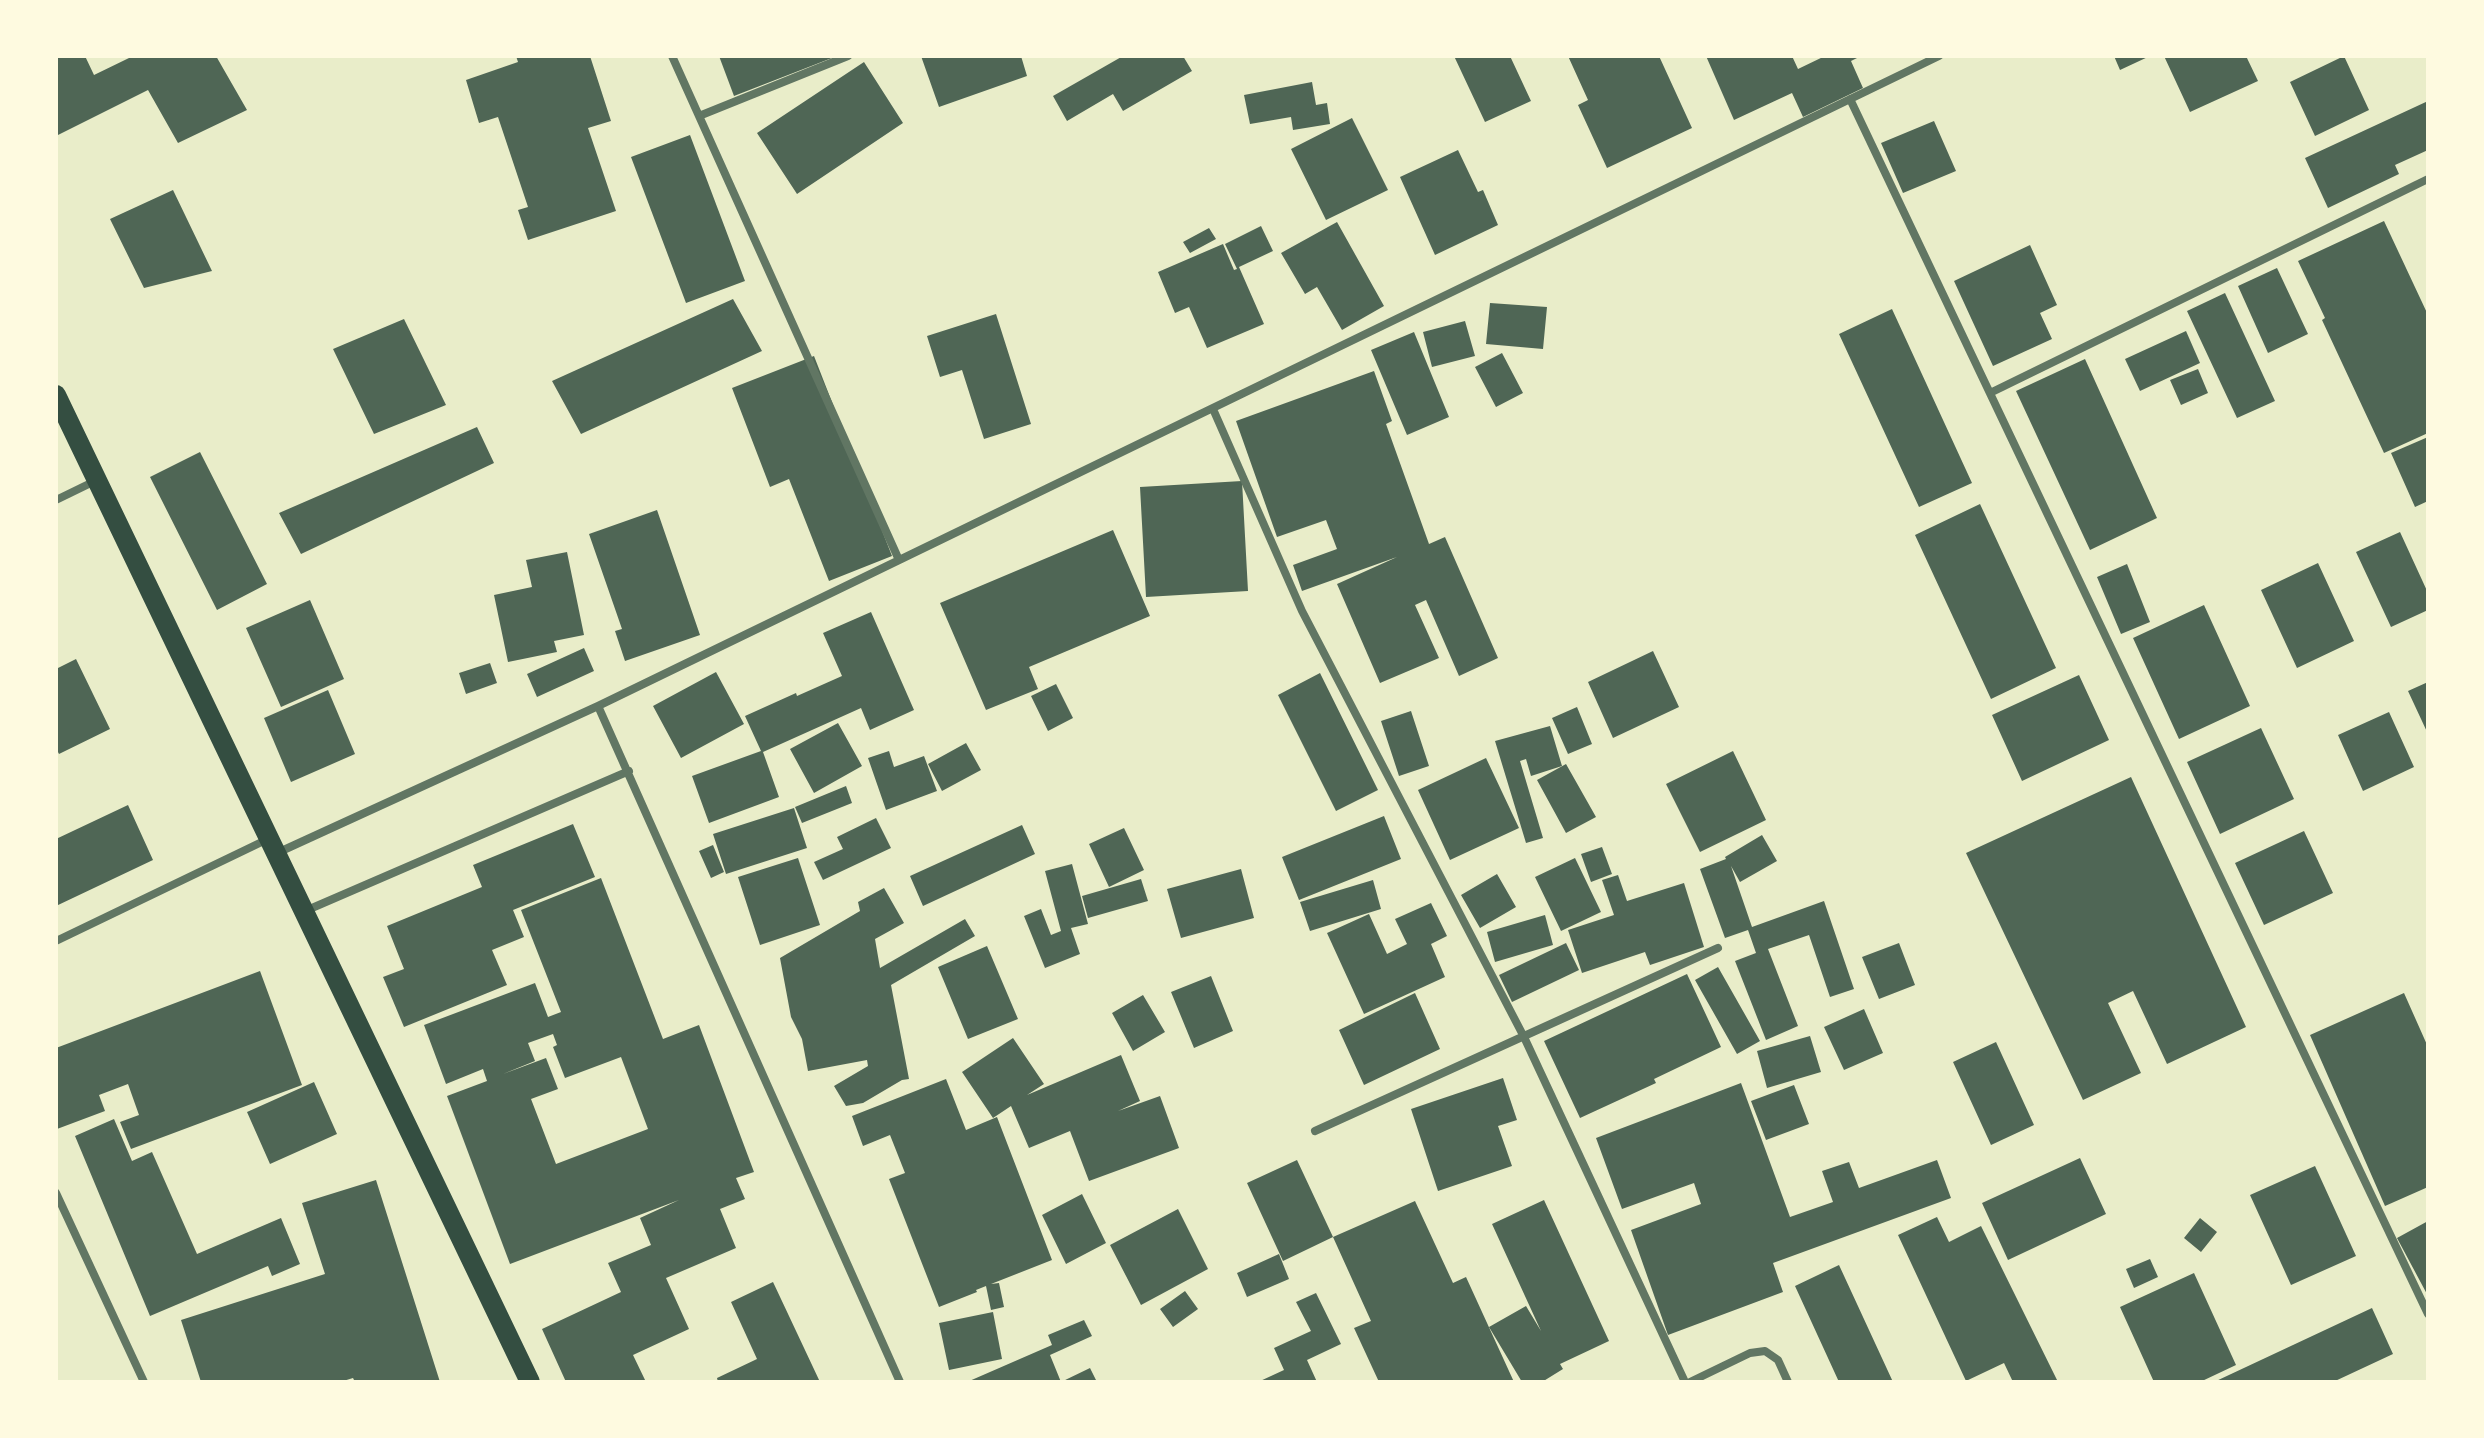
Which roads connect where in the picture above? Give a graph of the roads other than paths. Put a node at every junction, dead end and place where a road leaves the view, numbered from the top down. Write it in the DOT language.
graph roads {
  1 [pos="672,56"];
  2 [pos="848,56"];
  3 [pos="1939,56"];
  4 [pos="1850,99"];
  5 [pos="699,116"];
  6 [pos="2428,179"];
  7 [pos="1990,393"];
  8 [pos="56,395"];
  9 [pos="1213,409"];
  10 [pos="97,480"];
  11 [pos="56,500"];
  12 [pos="899,560"];
  13 [pos="598,706"];
  14 [pos="629,771"];
  15 [pos="273,846"];
  16 [pos="304,911"];
  17 [pos="56,941"];
  18 [pos="1718,948"];
  19 [pos="1524,1037"];
  20 [pos="1315,1131"];
  21 [pos="56,1193"];
  22 [pos="2428,1314"];
  23 [pos="144,1382"];
  24 [pos="530,1382"];
  25 [pos="900,1382"];
  26 [pos="1687,1382"];
  27 [pos="1788,1382"];
  1 -- 5 [label="street"];
  2 -- 5 [label="street"];
  3 -- 4 [label="street"];
  4 -- 7 [label="street"];
  4 -- 9 [label="street"];
  5 -- 12 [label="street"];
  6 -- 7 [label="street"];
  7 -- 22 [label="street"];
  8 -- 10 [label="main road"];
  9 -- 12 [label="street"];
  9 -- 19 [label="street"];
  10 -- 11 [label="street"];
  10 -- 15 [label="main road"];
  12 -- 13 [label="street"];
  13 -- 14 [label="street"];
  13 -- 15 [label="street"];
  14 -- 16 [label="street"];
  14 -- 25 [label="street"];
  15 -- 16 [label="main road"];
  15 -- 17 [label="street"];
  16 -- 24 [label="main road"];
  18 -- 19 [label="street"];
  19 -- 20 [label="street"];
  19 -- 26 [label="street"];
  21 -- 23 [label="street"];
  26 -- 27 [label="street"];
}
